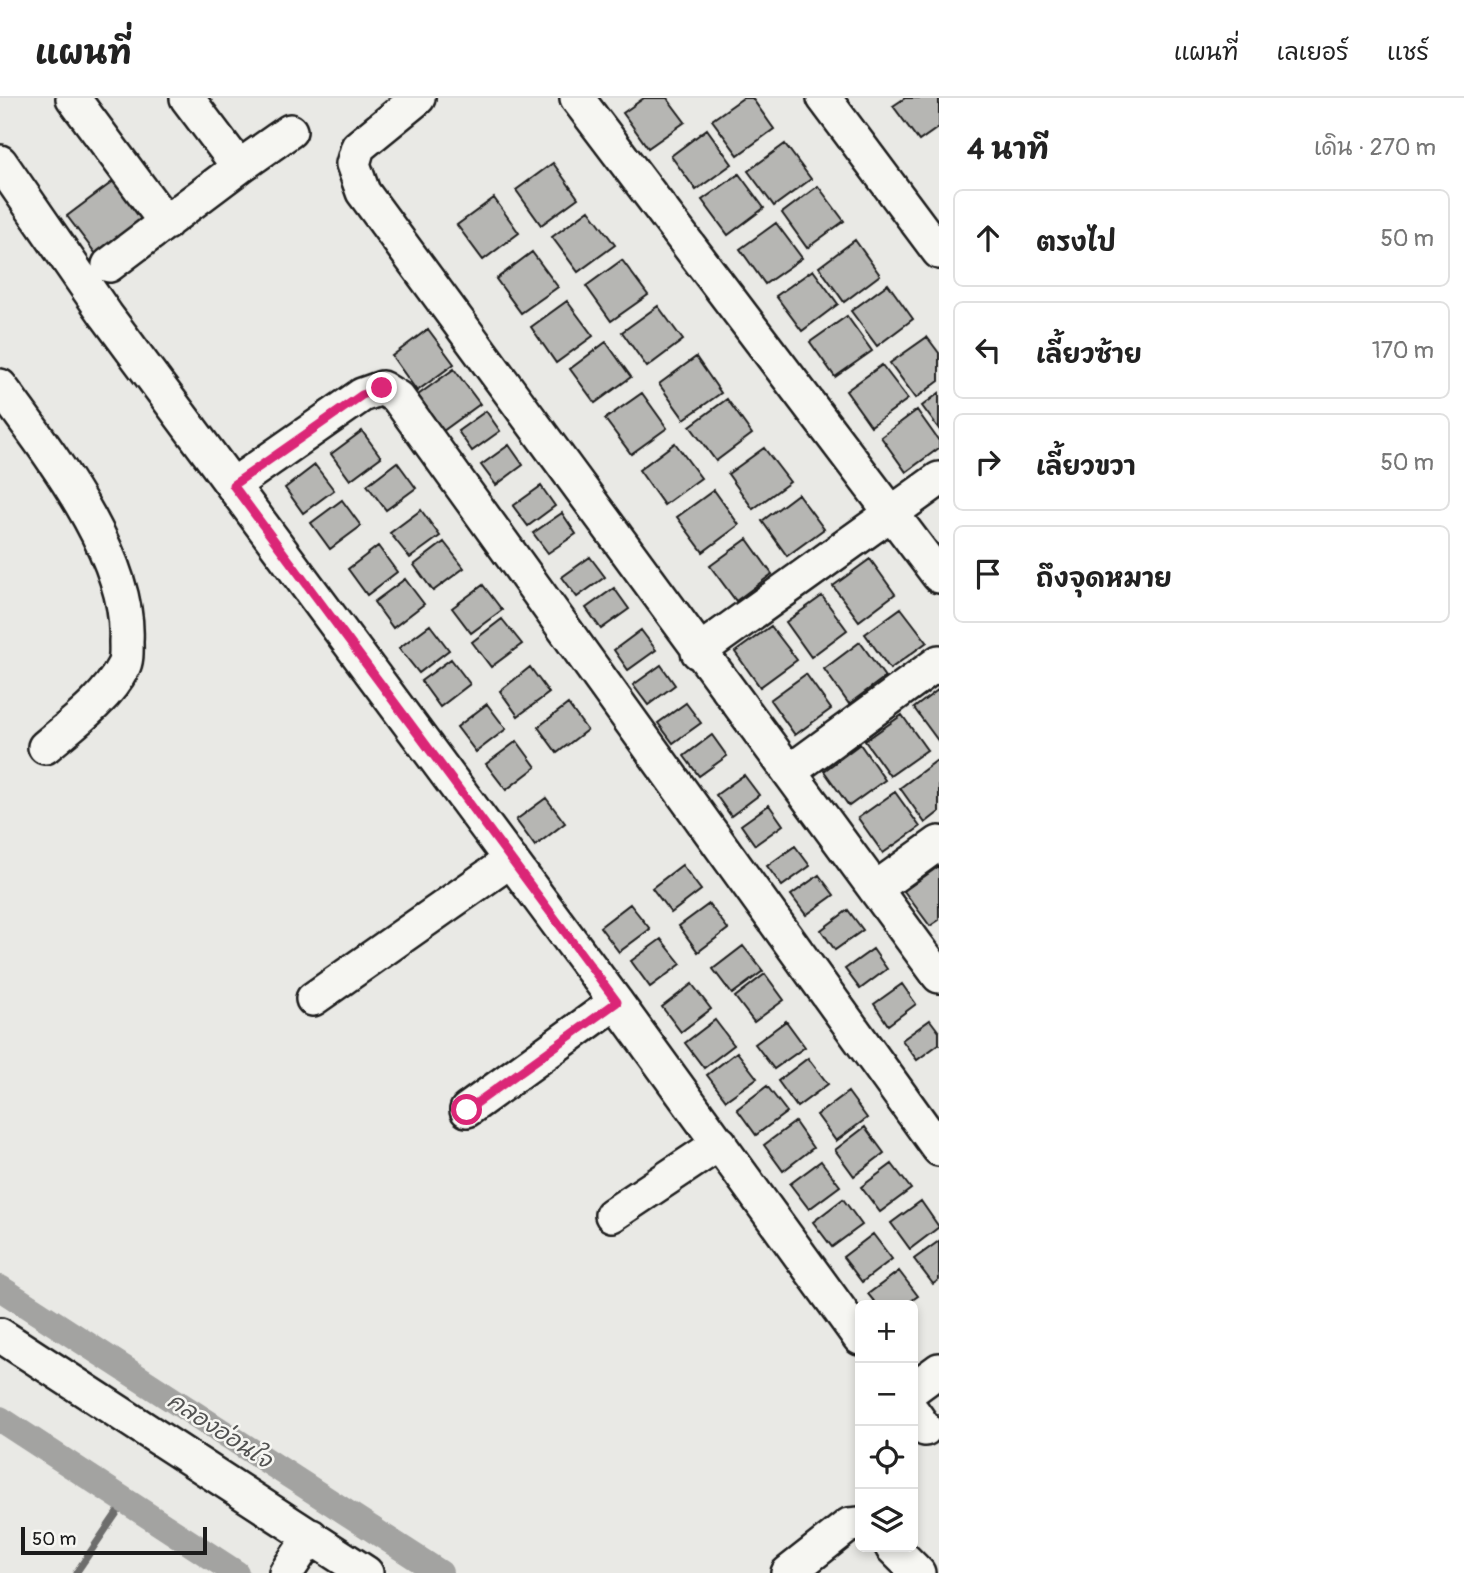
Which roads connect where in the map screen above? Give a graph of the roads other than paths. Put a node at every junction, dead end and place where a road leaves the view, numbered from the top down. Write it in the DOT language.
graph roads {
  1 [pos="73,98"];
  2 [pos="187,98"];
  3 [pos="418,98"];
  4 [pos="577,98"];
  5 [pos="824,98"];
  6 [pos="290,131"];
  7 [pos="0,162"];
  8 [pos="239,167"];
  9 [pos="166,223"];
  10 [pos="939,252"];
  11 [pos="108,265"];
  12 [pos="0,386"];
  13 [pos="939,479"];
  14 [pos="233,485"];
  15 [pos="893,512"];
  16 [pos="939,576"];
  17 [pos="698,652"];
  18 [pos="939,662"];
  19 [pos="45,747"];
  20 [pos="789,772"];
  21 [pos="939,843"];
  22 [pos="511,860"];
  23 [pos="875,889"];
  24 [pos="939,976"];
  25 [pos="313,999"];
  26 [pos="617,1002"];
  27 [pos="467,1110"];
  28 [pos="720,1143"];
  29 [pos="939,1149"];
  30 [pos="612,1215"];
  31 [pos="855,1331"];
  32 [pos="0,1335"];
  33 [pos="939,1370"];
  34 [pos="918,1385"];
  35 [pos="855,1524"];
  36 [pos="311,1535"];
  37 [pos="897,1552"];
  38 [pos="286,1573"];
  39 [pos="366,1573"];
  40 [pos="788,1573"];
  41 [pos="918,1573"];
  1 -- 9 [label="street"];
  2 -- 8 [label="street"];
  3 -- 17 [label="street"];
  4 -- 15 [label="street"];
  5 -- 10 [label="street"];
  6 -- 8 [label="street"];
  7 -- 14 [label="street"];
  8 -- 9 [label="street"];
  9 -- 11 [label="street"];
  12 -- 19 [label="street"];
  13 -- 15 [label="street"];
  14 -- 22 [label="street"];
  14 -- 29 [label="street"];
  15 -- 16 [label="street"];
  15 -- 17 [label="street"];
  17 -- 20 [label="street"];
  18 -- 20 [label="street"];
  20 -- 23 [label="street"];
  21 -- 23 [label="street"];
  22 -- 25 [label="street"];
  22 -- 26 [label="street"];
  23 -- 24 [label="street"];
  26 -- 27 [label="street"];
  26 -- 28 [label="street"];
  28 -- 30 [label="street"];
  28 -- 31 [label="street"];
  32 -- 36 [label="street"];
  33 -- 34 [label="street"];
  35 -- 40 [label="street"];
  36 -- 38 [label="street"];
  36 -- 39 [label="street"];
  37 -- 41 [label="street"];
}
